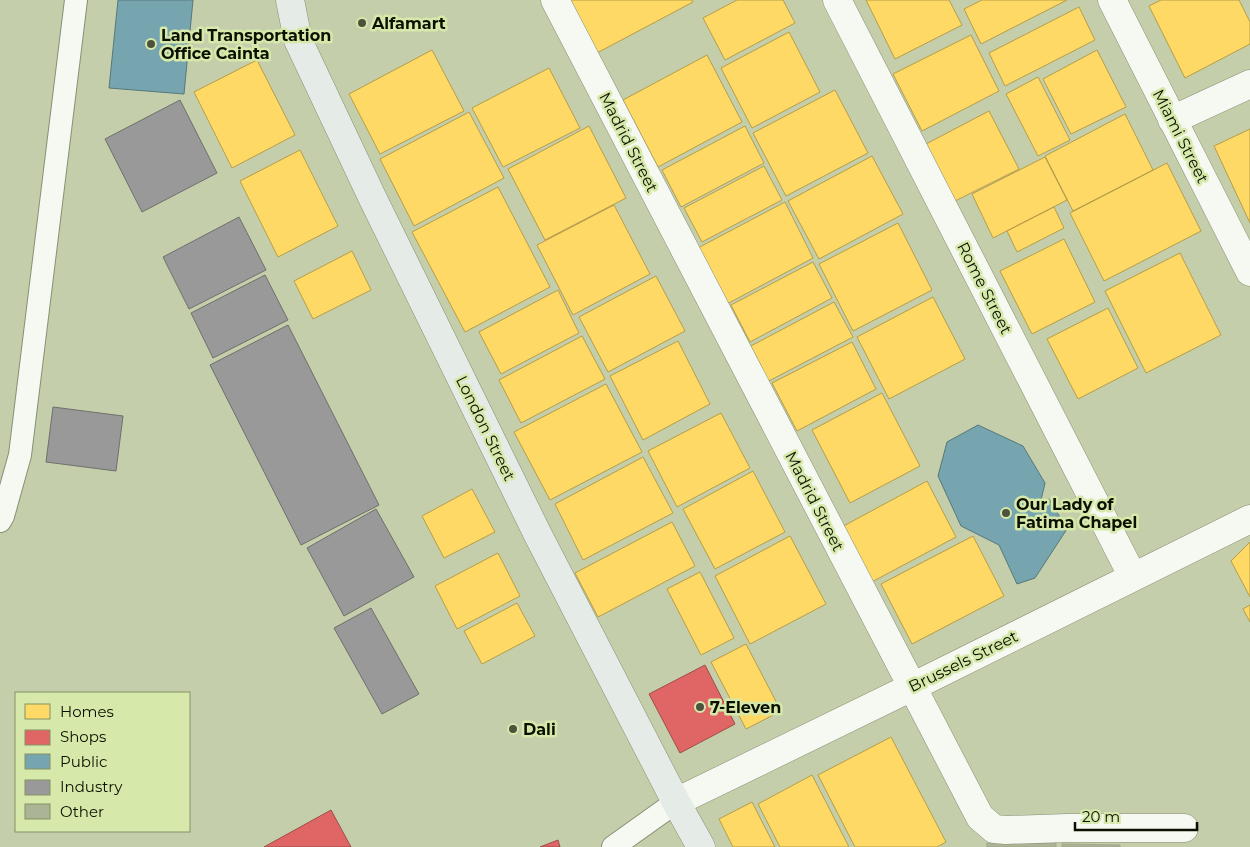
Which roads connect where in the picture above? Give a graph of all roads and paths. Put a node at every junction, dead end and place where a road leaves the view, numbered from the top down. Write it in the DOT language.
graph roads {
  1 [pos="76,0"];
  2 [pos="290,0"];
  3 [pos="555,0"];
  4 [pos="838,0"];
  5 [pos="1112,0"];
  6 [pos="1250,84"];
  7 [pos="1172,120"];
  8 [pos="1250,272"];
  9 [pos="1250,519"];
  10 [pos="0,521"];
  11 [pos="1133,577"];
  12 [pos="912,687"];
  13 [pos="676,802"];
  14 [pos="1184,828"];
  15 [pos="613,847"];
  16 [pos="701,847"];
  1 -- 10 [label="lane"];
  2 -- 13 [label="street, London Street"];
  3 -- 12 [label="street, Madrid Street"];
  4 -- 11 [label="street, Rome Street"];
  5 -- 7 [label="street, Miami Street"];
  6 -- 7 [label="street"];
  7 -- 8 [label="street, Miami Street"];
  9 -- 11 [label="street, Brussels Street"];
  11 -- 12 [label="street, Brussels Street"];
  12 -- 13 [label="street, Brussels Street"];
  12 -- 14 [label="street, Madrid Street"];
  13 -- 15 [label="lane"];
  13 -- 16 [label="street, London Street"];
}
